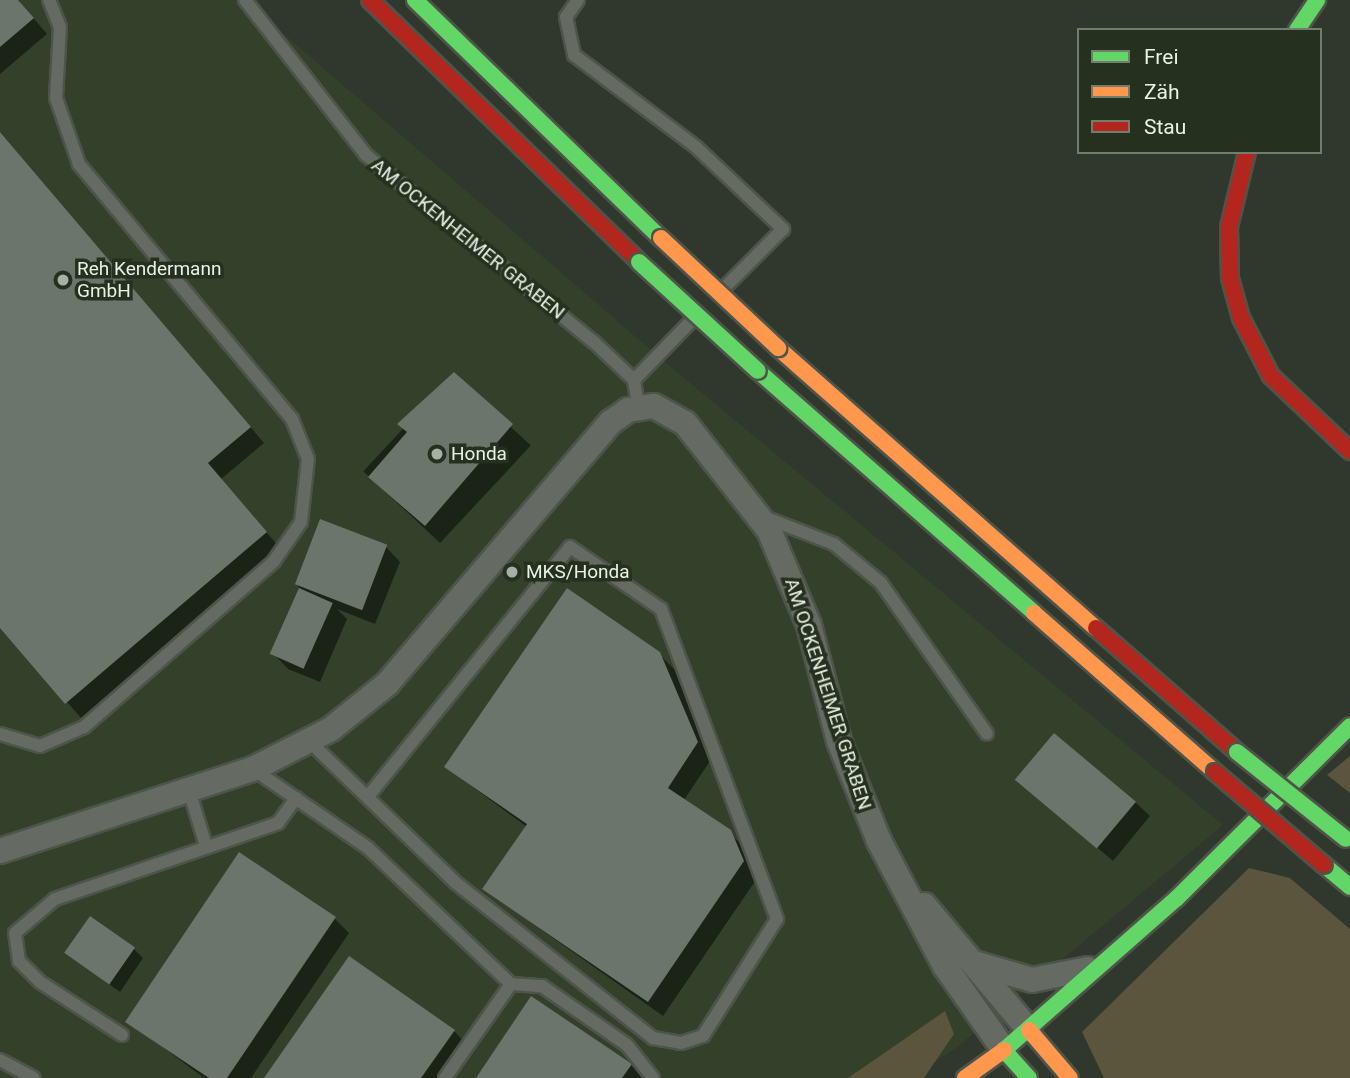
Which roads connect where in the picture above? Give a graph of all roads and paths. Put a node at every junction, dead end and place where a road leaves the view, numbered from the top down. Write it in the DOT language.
graph roads {
  1 [pos="49,0"];
  2 [pos="245,0"];
  3 [pos="370,0"];
  4 [pos="415,0"];
  5 [pos="578,0"];
  6 [pos="1317,0"];
  7 [pos="1289,12"];
  8 [pos="1287,28"];
  9 [pos="1298,28"];
  10 [pos="1247,154"];
  11 [pos="634,380"];
  12 [pos="638,406"];
  13 [pos="1333,438"];
  14 [pos="1350,451"];
  15 [pos="1350,470"];
  16 [pos="758,514"];
  17 [pos="1350,726"];
  18 [pos="0,734"];
  19 [pos="987,734"];
  20 [pos="309,741"];
  21 [pos="253,769"];
  22 [pos="188,787"];
  23 [pos="369,795"];
  24 [pos="296,798"];
  25 [pos="1348,840"];
  26 [pos="206,846"];
  27 [pos="0,852"];
  28 [pos="898,875"];
  29 [pos="1350,887"];
  30 [pos="6,949"];
  31 [pos="974,963"];
  32 [pos="1107,964"];
  33 [pos="512,984"];
  34 [pos="1029,1030"];
  35 [pos="122,1035"];
  36 [pos="1004,1049"];
  37 [pos="0,1060"];
  38 [pos="34,1078"];
  39 [pos="445,1078"];
  40 [pos="653,1078"];
  41 [pos="965,1078"];
  42 [pos="1029,1078"];
  43 [pos="1070,1078"];
  1 -- 18 [label="lane"];
  2 -- 11 [label="lane, AM OCKENHEIMER GRABEN"];
  3 -- 29 [label="main road, bridge"];
  4 -- 25 [label="main road, bridge"];
  5 -- 11 [label="lane"];
  6 -- 9 [label="main road"];
  7 -- 8 [label="main road"];
  10 -- 13 [label="main road"];
  11 -- 12 [label="lane"];
  12 -- 16 [label="street, AM OCKENHEIMER GRABEN"];
  12 -- 20 [label="street"];
  13 -- 14 [label="main road"];
  13 -- 15 [label="main road"];
  16 -- 19 [label="lane"];
  16 -- 28 [label="street, AM OCKENHEIMER GRABEN"];
  17 -- 32 [label="main road"];
  20 -- 21 [label="street"];
  20 -- 23 [label="lane"];
  21 -- 22 [label="street"];
  21 -- 24 [label="lane"];
  22 -- 26 [label="lane"];
  22 -- 27 [label="street"];
  23 -- 23 [label="lane"];
  24 -- 26 [label="lane"];
  24 -- 33 [label="lane"];
  26 -- 30 [label="lane"];
  28 -- 31 [label="street, AM OCKENHEIMER GRABEN"];
  28 -- 36 [label="street, AM OCKENHEIMER GRABEN"];
  30 -- 35 [label="lane"];
  31 -- 32 [label="street"];
  31 -- 34 [label="street, AM OCKENHEIMER GRABEN"];
  32 -- 34 [label="main road"];
  33 -- 39 [label="lane"];
  33 -- 40 [label="lane"];
  34 -- 36 [label="main road"];
  34 -- 43 [label="main road"];
  36 -- 41 [label="main road"];
  36 -- 42 [label="main road"];
  37 -- 38 [label="lane"];
}
